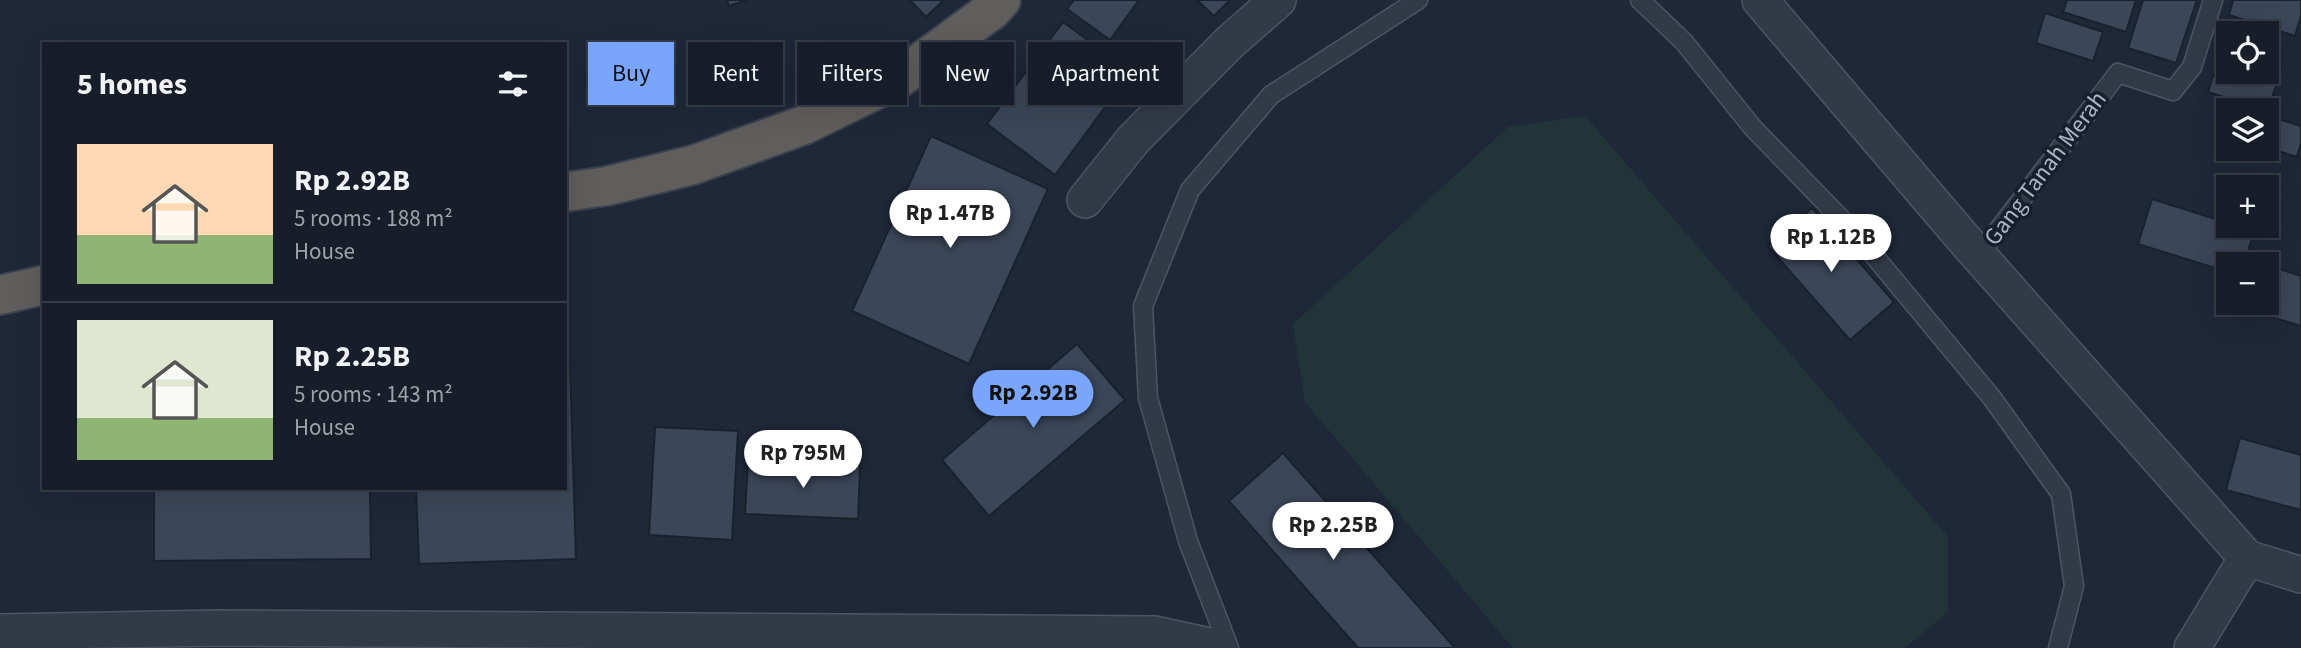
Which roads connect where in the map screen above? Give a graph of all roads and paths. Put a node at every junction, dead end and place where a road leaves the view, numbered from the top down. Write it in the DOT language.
graph roads {
  1 [pos="1001,0"];
  2 [pos="1278,0"];
  3 [pos="1418,0"];
  4 [pos="1640,0"];
  5 [pos="1760,0"];
  6 [pos="2213,0"];
  7 [pos="567,192"];
  8 [pos="1085,200"];
  9 [pos="1979,255"];
  10 [pos="42,285"];
  11 [pos="0,295"];
  12 [pos="2247,558"];
  13 [pos="2301,575"];
  14 [pos="0,632"];
  15 [pos="94,639"];
  16 [pos="403,639"];
  17 [pos="1219,648"];
  18 [pos="1229,648"];
  19 [pos="2058,648"];
  20 [pos="2192,648"];
  1 -- 7 [label="highway"];
  2 -- 8 [label="street"];
  3 -- 18 [label="lane"];
  4 -- 19 [label="lane"];
  5 -- 9 [label="street"];
  6 -- 9 [label="lane, Gang Tanah Merah"];
  9 -- 12 [label="street"];
  10 -- 11 [label="highway"];
  12 -- 13 [label="street"];
  12 -- 20 [label="street"];
  14 -- 15 [label="street"];
  15 -- 16 [label="street"];
  16 -- 17 [label="street"];
}
